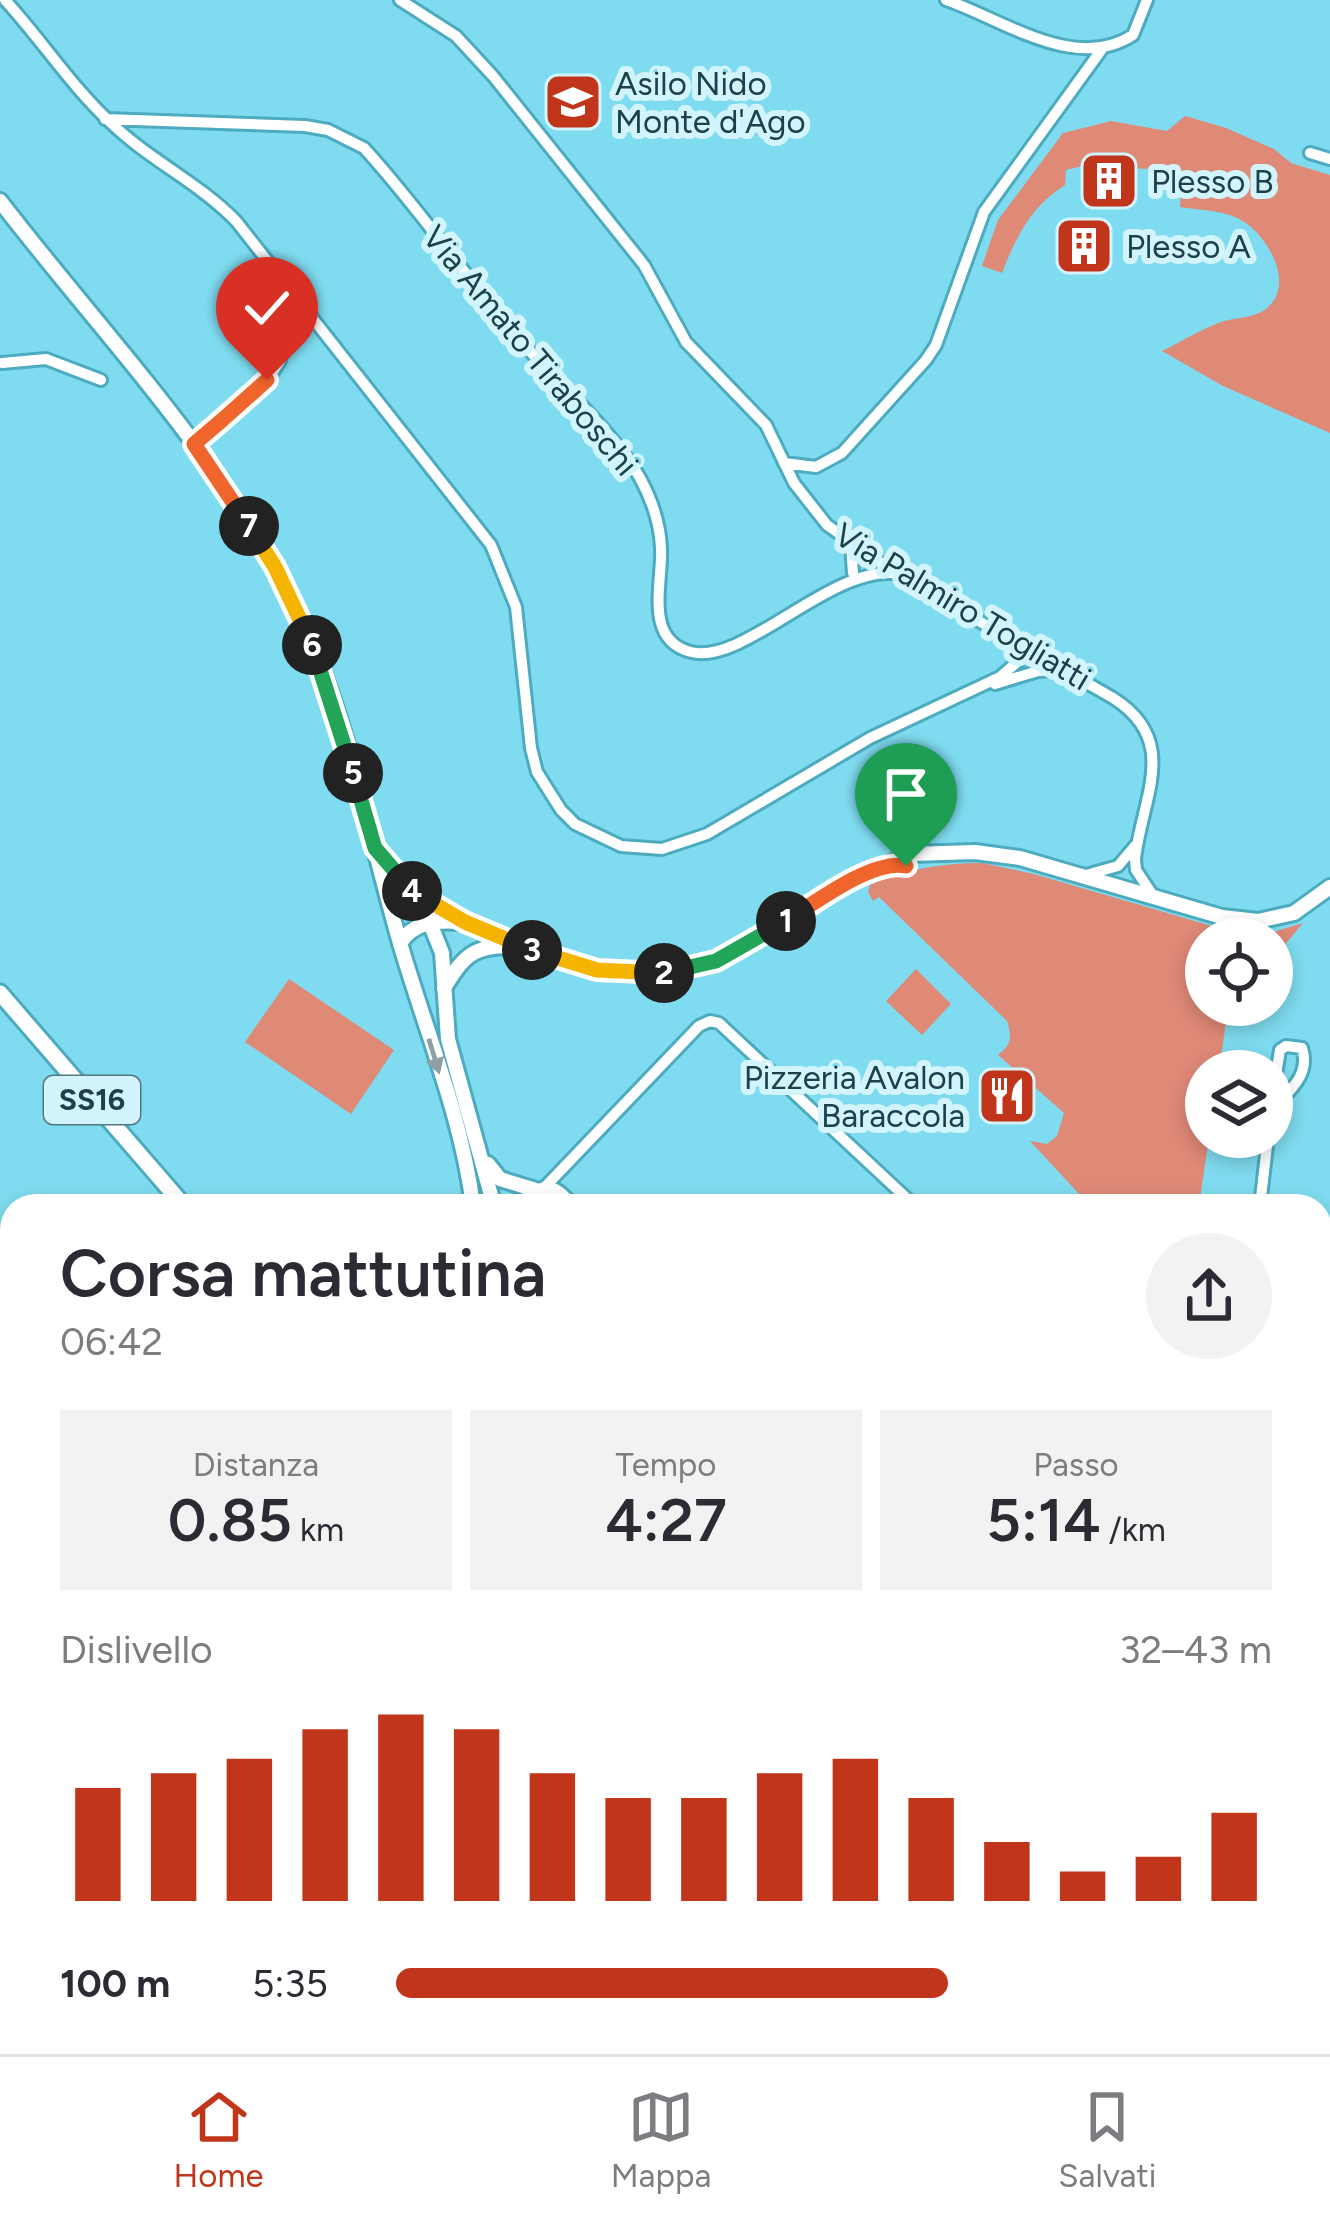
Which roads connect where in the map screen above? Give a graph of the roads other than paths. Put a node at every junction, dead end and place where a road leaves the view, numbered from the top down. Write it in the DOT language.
graph roads {
  1 [pos="5,0"];
  2 [pos="400,0"];
  3 [pos="946,0"];
  4 [pos="1147,0"];
  5 [pos="1102,49"];
  6 [pos="106,118"];
  7 [pos="1310,153"];
  8 [pos="1330,159"];
  9 [pos="0,201"];
  10 [pos="284,282"];
  11 [pos="2,363"];
  12 [pos="101,380"];
  13 [pos="194,444"];
  14 [pos="784,463"];
  15 [pos="851,545"];
  16 [pos="874,560"];
  17 [pos="896,573"];
  18 [pos="858,574"];
  19 [pos="1000,632"];
  20 [pos="1031,650"];
  21 [pos="1064,669"];
  22 [pos="1000,677"];
  23 [pos="1015,679"];
  24 [pos="980,688"];
  25 [pos="375,848"];
  26 [pos="1134,852"];
  27 [pos="1084,876"];
  28 [pos="403,884"];
  29 [pos="1123,887"];
  30 [pos="1330,887"];
  31 [pos="1154,897"];
  32 [pos="465,922"];
  33 [pos="430,923"];
  34 [pos="400,944"];
  35 [pos="525,947"];
  36 [pos="444,988"];
  37 [pos="0,993"];
  38 [pos="1280,1050"];
  39 [pos="1293,1086"];
  40 [pos="482,1150"];
  41 [pos="1266,1158"];
  42 [pos="542,1190"];
  43 [pos="174,1194"];
  44 [pos="470,1194"];
  45 [pos="491,1194"];
  46 [pos="536,1194"];
  47 [pos="560,1194"];
  48 [pos="901,1194"];
  49 [pos="1261,1194"];
  1 -- 6 [label="street"];
  2 -- 14 [label="street, Via Palmiro Togliatti"];
  3 -- 5 [label="street"];
  4 -- 5 [label="street"];
  5 -- 14 [label="street"];
  6 -- 10 [label="street"];
  6 -- 18 [label="street, Via Amato Tiraboschi"];
  7 -- 8 [label="street"];
  9 -- 13 [label="street"];
  10 -- 13 [label="street"];
  10 -- 24 [label="street"];
  11 -- 12 [label="street"];
  13 -- 25 [label="street"];
  14 -- 15 [label="street, Via Palmiro Togliatti"];
  15 -- 16 [label="street, Via Palmiro Togliatti"];
  15 -- 18 [label="street"];
  16 -- 17 [label="street, Via Palmiro Togliatti"];
  16 -- 18 [label="street"];
  17 -- 18 [label="street, Via Amato Tiraboschi"];
  17 -- 19 [label="street, Via Palmiro Togliatti"];
  19 -- 20 [label="street, Via Palmiro Togliatti"];
  19 -- 22 [label="street"];
  20 -- 21 [label="street, Via Palmiro Togliatti"];
  20 -- 22 [label="street"];
  20 -- 23 [label="street"];
  21 -- 23 [label="street"];
  21 -- 26 [label="street, Via Palmiro Togliatti"];
  22 -- 24 [label="street"];
  23 -- 24 [label="street"];
  25 -- 28 [label="street"];
  25 -- 34 [label="street"];
  26 -- 27 [label="street"];
  26 -- 29 [label="street, Via Palmiro Togliatti"];
  26 -- 31 [label="street"];
  27 -- 29 [label="street"];
  27 -- 35 [label="street"];
  28 -- 32 [label="street"];
  28 -- 33 [label="street"];
  29 -- 31 [label="street"];
  30 -- 31 [label="street"];
  32 -- 33 [label="street"];
  32 -- 35 [label="street"];
  33 -- 34 [label="street"];
  33 -- 36 [label="street"];
  34 -- 44 [label="street, one-way"];
  35 -- 36 [label="street"];
  36 -- 40 [label="street"];
  37 -- 43 [label="main road, SS16"];
  38 -- 39 [label="street"];
  40 -- 42 [label="street"];
  40 -- 45 [label="street"];
  41 -- 49 [label="street"];
  42 -- 46 [label="street"];
  42 -- 47 [label="street"];
  42 -- 48 [label="street"];
}
